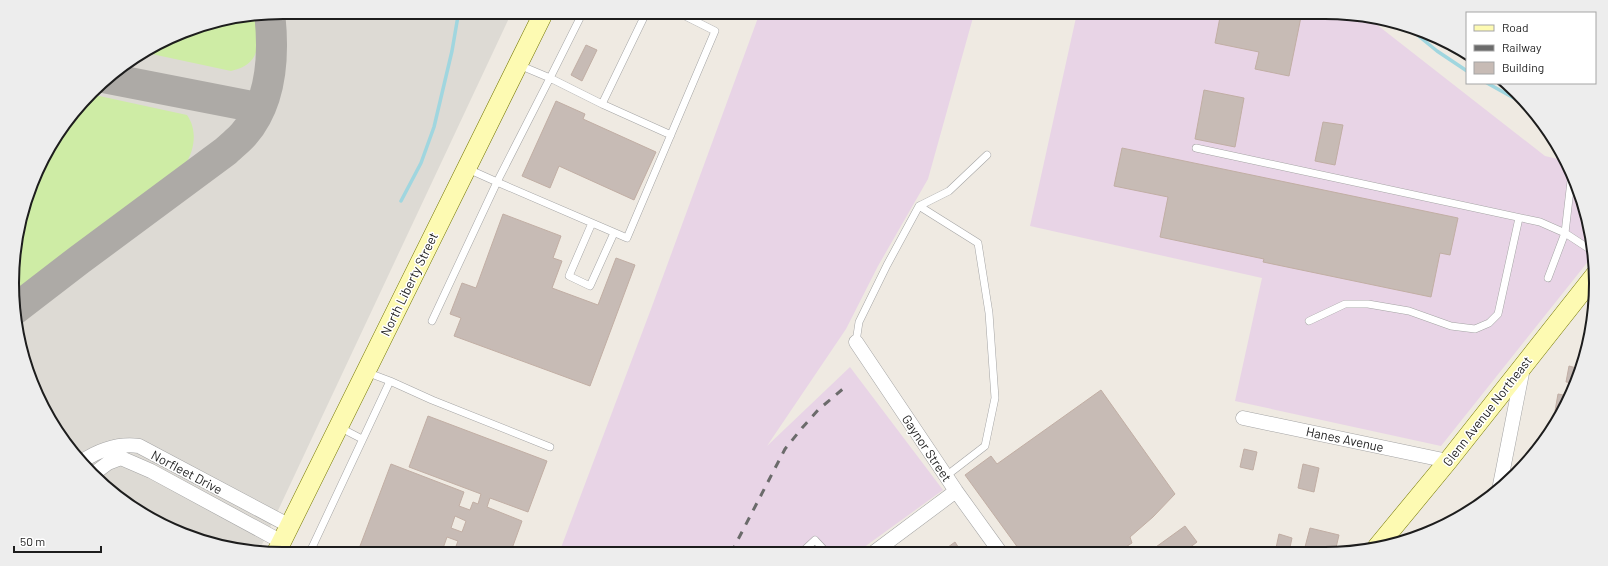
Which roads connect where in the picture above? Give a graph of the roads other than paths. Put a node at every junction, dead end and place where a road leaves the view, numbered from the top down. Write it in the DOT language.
graph roads {
  1 [pos="539,19"];
  2 [pos="580,19"];
  3 [pos="643,19"];
  4 [pos="691,19"];
  5 [pos="517,64"];
  6 [pos="550,78"];
  7 [pos="602,104"];
  8 [pos="671,135"];
  9 [pos="1196,148"];
  10 [pos="987,155"];
  11 [pos="466,168"];
  12 [pos="497,182"];
  13 [pos="1570,186"];
  14 [pos="919,206"];
  15 [pos="1519,218"];
  16 [pos="592,223"];
  17 [pos="614,233"];
  18 [pos="1565,233"];
  19 [pos="1587,247"];
  20 [pos="1548,278"];
  21 [pos="1589,282"];
  22 [pos="432,321"];
  23 [pos="1309,321"];
  24 [pos="856,342"];
  25 [pos="1524,363"];
  26 [pos="366,372"];
  27 [pos="390,381"];
  28 [pos="1243,418"];
  29 [pos="338,427"];
  30 [pos="362,440"];
  31 [pos="550,447"];
  32 [pos="144,450"];
  33 [pos="87,459"];
  34 [pos="1448,461"];
  35 [pos="138,464"];
  36 [pos="97,471"];
  37 [pos="1509,473"];
  38 [pos="946,476"];
  39 [pos="956,491"];
  40 [pos="229,494"];
  41 [pos="222,510"];
  42 [pos="283,541"];
  43 [pos="1382,541"];
  44 [pos="312,547"];
  45 [pos="807,547"];
  46 [pos="821,547"];
  47 [pos="881,547"];
  48 [pos="992,547"];
  1 -- 5 [label="main road, North Liberty Street"];
  2 -- 6 [label="lane"];
  3 -- 7 [label="lane"];
  4 -- 8 [label="lane"];
  5 -- 6 [label="lane"];
  5 -- 11 [label="main road, North Liberty Street"];
  6 -- 7 [label="lane"];
  6 -- 12 [label="lane"];
  7 -- 8 [label="lane"];
  8 -- 17 [label="lane"];
  9 -- 15 [label="lane"];
  10 -- 14 [label="lane"];
  11 -- 12 [label="lane"];
  11 -- 26 [label="main road, North Liberty Street"];
  12 -- 16 [label="lane"];
  12 -- 22 [label="lane"];
  13 -- 18 [label="lane"];
  14 -- 24 [label="lane"];
  14 -- 38 [label="lane"];
  15 -- 18 [label="lane"];
  15 -- 23 [label="lane"];
  16 -- 17 [label="lane"];
  16 -- 17 [label="lane"];
  18 -- 19 [label="lane"];
  18 -- 20 [label="lane"];
  21 -- 25 [label="main road, Glenn Avenue Northeast"];
  24 -- 38 [label="street, Gaynor Street"];
  25 -- 34 [label="main road, Glenn Avenue Northeast"];
  25 -- 37 [label="street"];
  26 -- 27 [label="lane"];
  26 -- 29 [label="main road, North Liberty Street"];
  27 -- 30 [label="lane"];
  27 -- 31 [label="lane"];
  28 -- 34 [label="street, Hanes Avenue"];
  29 -- 30 [label="lane"];
  29 -- 42 [label="main road, North Liberty Street"];
  30 -- 44 [label="lane"];
  32 -- 33 [label="street, Norfleet Drive"];
  32 -- 35 [label="street"];
  32 -- 40 [label="street, Norfleet Drive"];
  34 -- 43 [label="main road, Glenn Avenue Northeast"];
  35 -- 36 [label="street, Norfleet Drive"];
  35 -- 41 [label="street, Norfleet Drive"];
  38 -- 39 [label="street, Gaynor Street"];
  39 -- 47 [label="street"];
  39 -- 48 [label="street, Gaynor Street"];
  40 -- 41 [label="street"];
  40 -- 42 [label="street, Norfleet Drive"];
  41 -- 42 [label="street, Norfleet Drive"];
  45 -- 46 [label="lane"];
}
